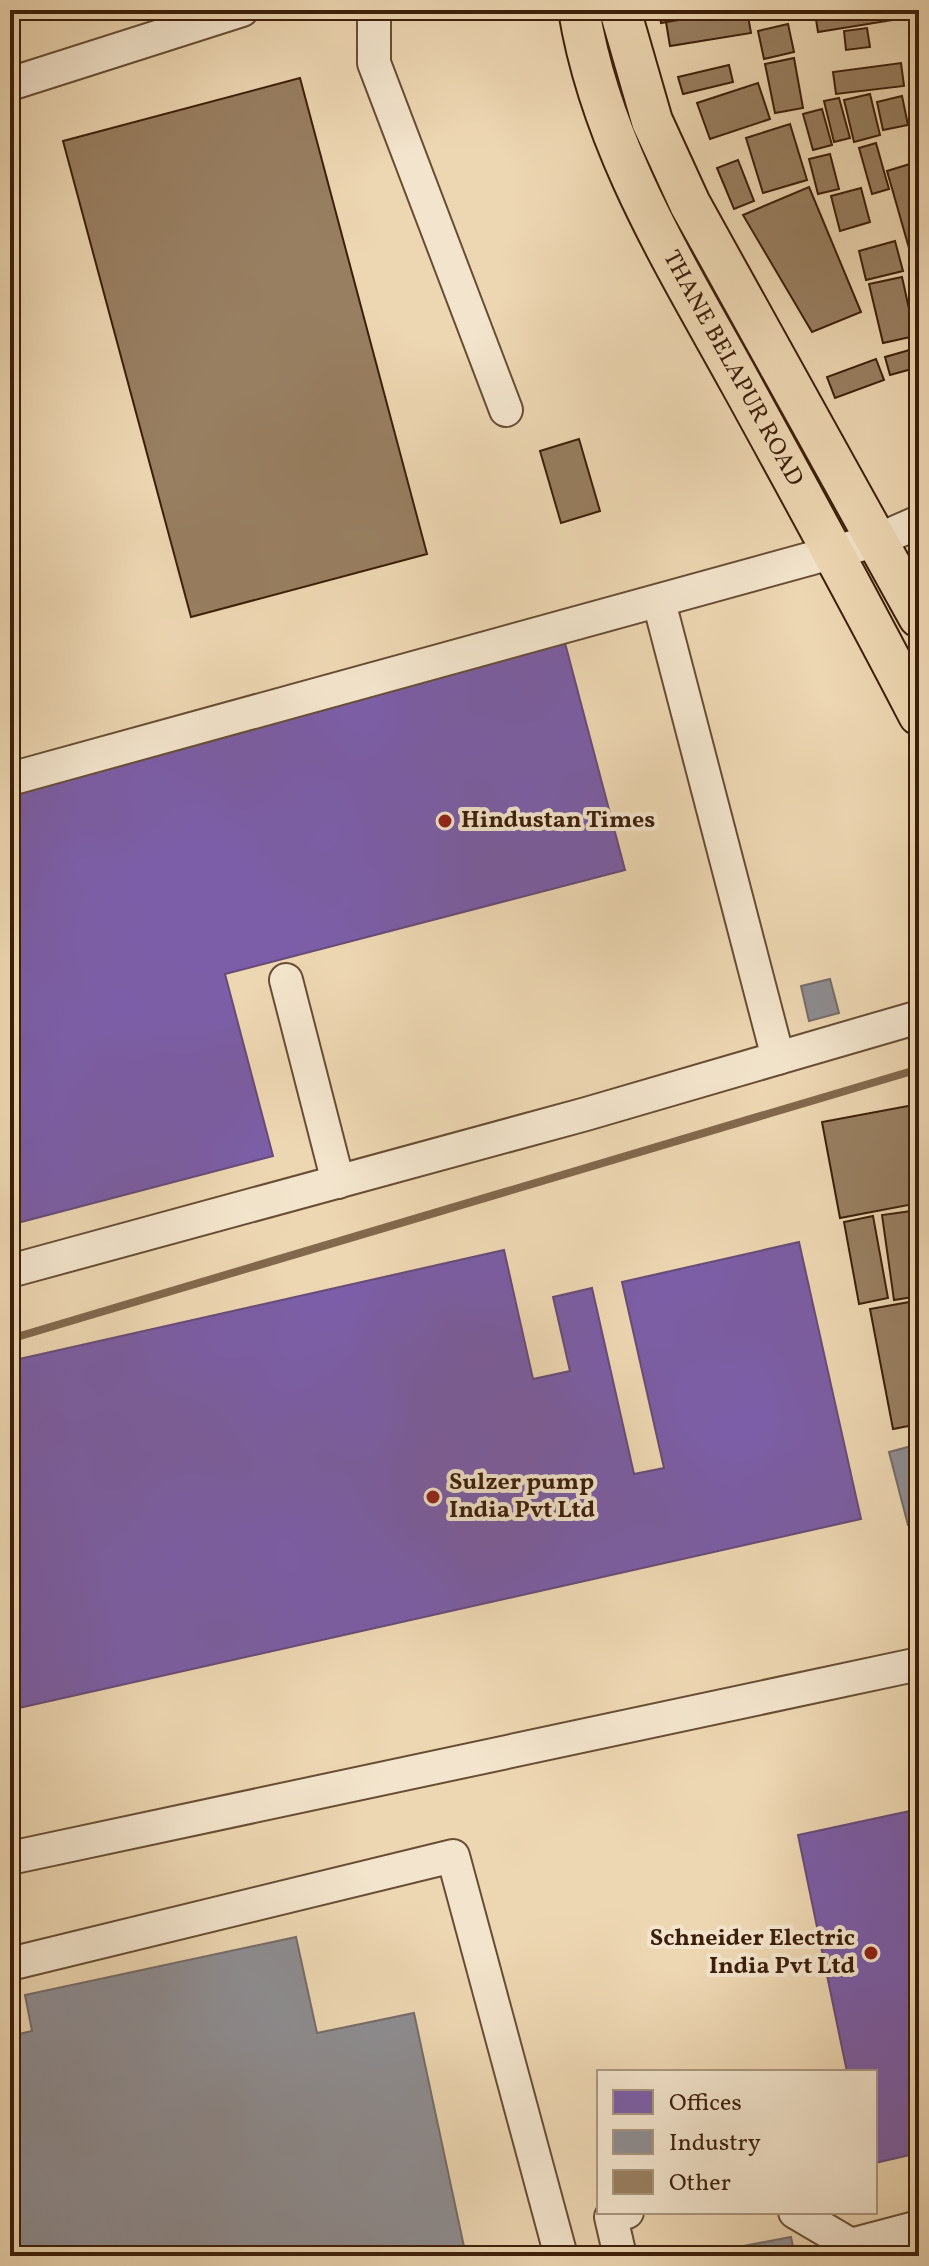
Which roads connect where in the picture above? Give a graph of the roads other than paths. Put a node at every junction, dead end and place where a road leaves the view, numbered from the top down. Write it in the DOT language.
graph roads {
  1 [pos="242,10"];
  2 [pos="374,10"];
  3 [pos="579,10"];
  4 [pos="620,10"];
  5 [pos="10,84"];
  6 [pos="506,410"];
  7 [pos="919,522"];
  8 [pos="878,540"];
  9 [pos="833,552"];
  10 [pos="659,602"];
  11 [pos="919,617"];
  12 [pos="919,715"];
  13 [pos="10,779"];
  14 [pos="286,980"];
  15 [pos="919,1017"];
  16 [pos="778,1058"];
  17 [pos="338,1182"];
  18 [pos="10,1271"];
  19 [pos="919,1664"];
  20 [pos="10,1858"];
  21 [pos="10,1964"];
  22 [pos="621,2214"];
  23 [pos="798,2214"];
  24 [pos="919,2227"];
  25 [pos="561,2256"];
  26 [pos="620,2256"];
  1 -- 5 [label="street"];
  2 -- 6 [label="street"];
  3 -- 9 [label="main road, THANE BELAPUR ROAD"];
  4 -- 8 [label="main road, THANE BELAPUR ROAD"];
  7 -- 8 [label="street"];
  8 -- 9 [label="street"];
  8 -- 11 [label="main road, THANE BELAPUR ROAD"];
  9 -- 10 [label="street"];
  9 -- 12 [label="main road, THANE BELAPUR ROAD"];
  10 -- 13 [label="street"];
  10 -- 16 [label="street"];
  14 -- 17 [label="street"];
  15 -- 16 [label="street"];
  16 -- 17 [label="street"];
  17 -- 18 [label="street"];
  19 -- 20 [label="street"];
  21 -- 25 [label="street"];
  22 -- 26 [label="street"];
  23 -- 24 [label="street"];
}
